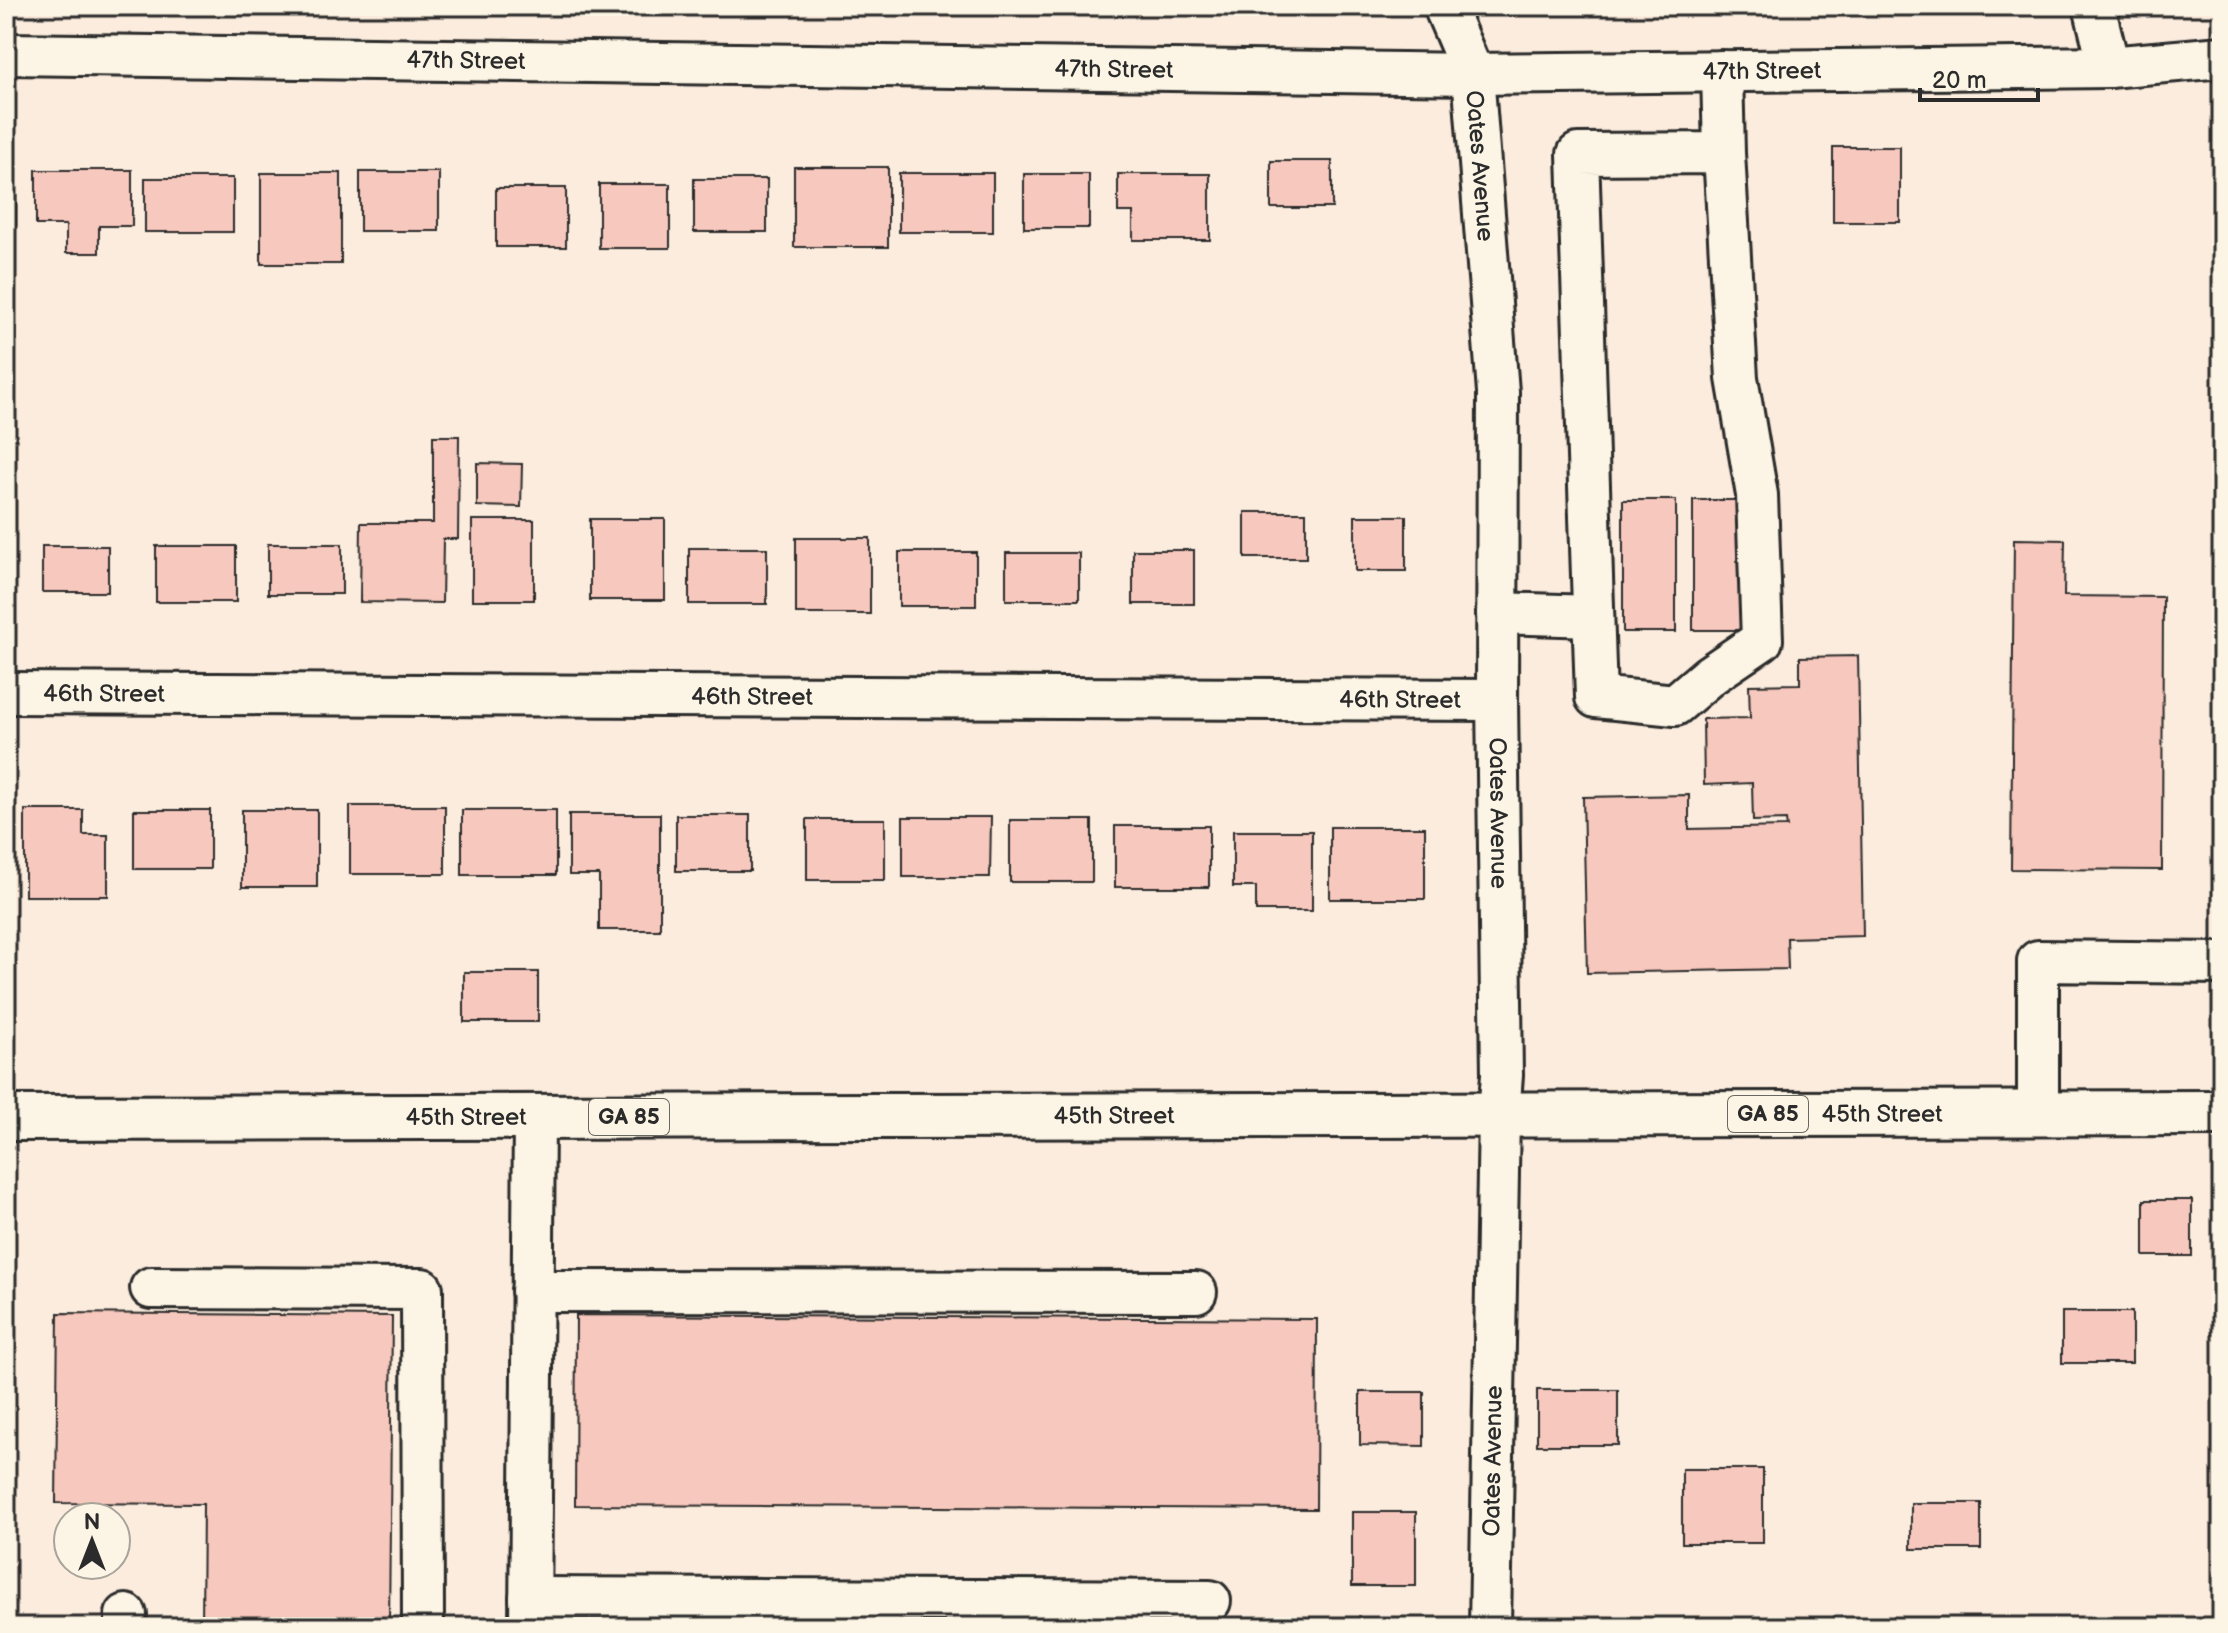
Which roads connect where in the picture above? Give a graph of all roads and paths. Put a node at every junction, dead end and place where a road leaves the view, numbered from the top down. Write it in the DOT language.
graph roads {
  1 [pos="1444,6"];
  2 [pos="2094,6"];
  3 [pos="6,54"];
  4 [pos="2222,57"];
  5 [pos="2109,67"];
  6 [pos="1722,71"];
  7 [pos="1473,74"];
  8 [pos="1724,153"];
  9 [pos="1497,613"];
  10 [pos="1593,616"];
  11 [pos="6,693"];
  12 [pos="1497,700"];
  13 [pos="2222,963"];
  14 [pos="2038,1113"];
  15 [pos="2222,1113"];
  16 [pos="1499,1115"];
  17 [pos="534,1117"];
  18 [pos="6,1118"];
  19 [pos="151,1288"];
  20 [pos="532,1291"];
  21 [pos="1196,1292"];
  22 [pos="1210,1601"];
  23 [pos="530,1613"];
  24 [pos="423,1627"];
  25 [pos="1490,1627"];
  1 -- 7 [label="street, Oates Avenue"];
  2 -- 5 [label="street"];
  3 -- 7 [label="street, 47th Street"];
  4 -- 5 [label="street, 47th Street"];
  5 -- 6 [label="street, 47th Street"];
  6 -- 7 [label="street, 47th Street"];
  6 -- 8 [label="street"];
  7 -- 9 [label="street, Oates Avenue"];
  8 -- 10 [label="street"];
  8 -- 10 [label="street"];
  9 -- 10 [label="street"];
  9 -- 12 [label="street, Oates Avenue"];
  11 -- 12 [label="street, 46th Street"];
  12 -- 16 [label="street, Oates Avenue"];
  13 -- 14 [label="street"];
  14 -- 15 [label="main road, 45th Street / GA 85"];
  14 -- 16 [label="main road, 45th Street / GA 85"];
  16 -- 17 [label="main road, 45th Street / GA 85"];
  16 -- 25 [label="street, Oates Avenue"];
  17 -- 18 [label="main road, 45th Street / GA 85"];
  17 -- 20 [label="street"];
  19 -- 24 [label="street"];
  20 -- 21 [label="street"];
  20 -- 23 [label="street"];
  22 -- 23 [label="street"];
}
